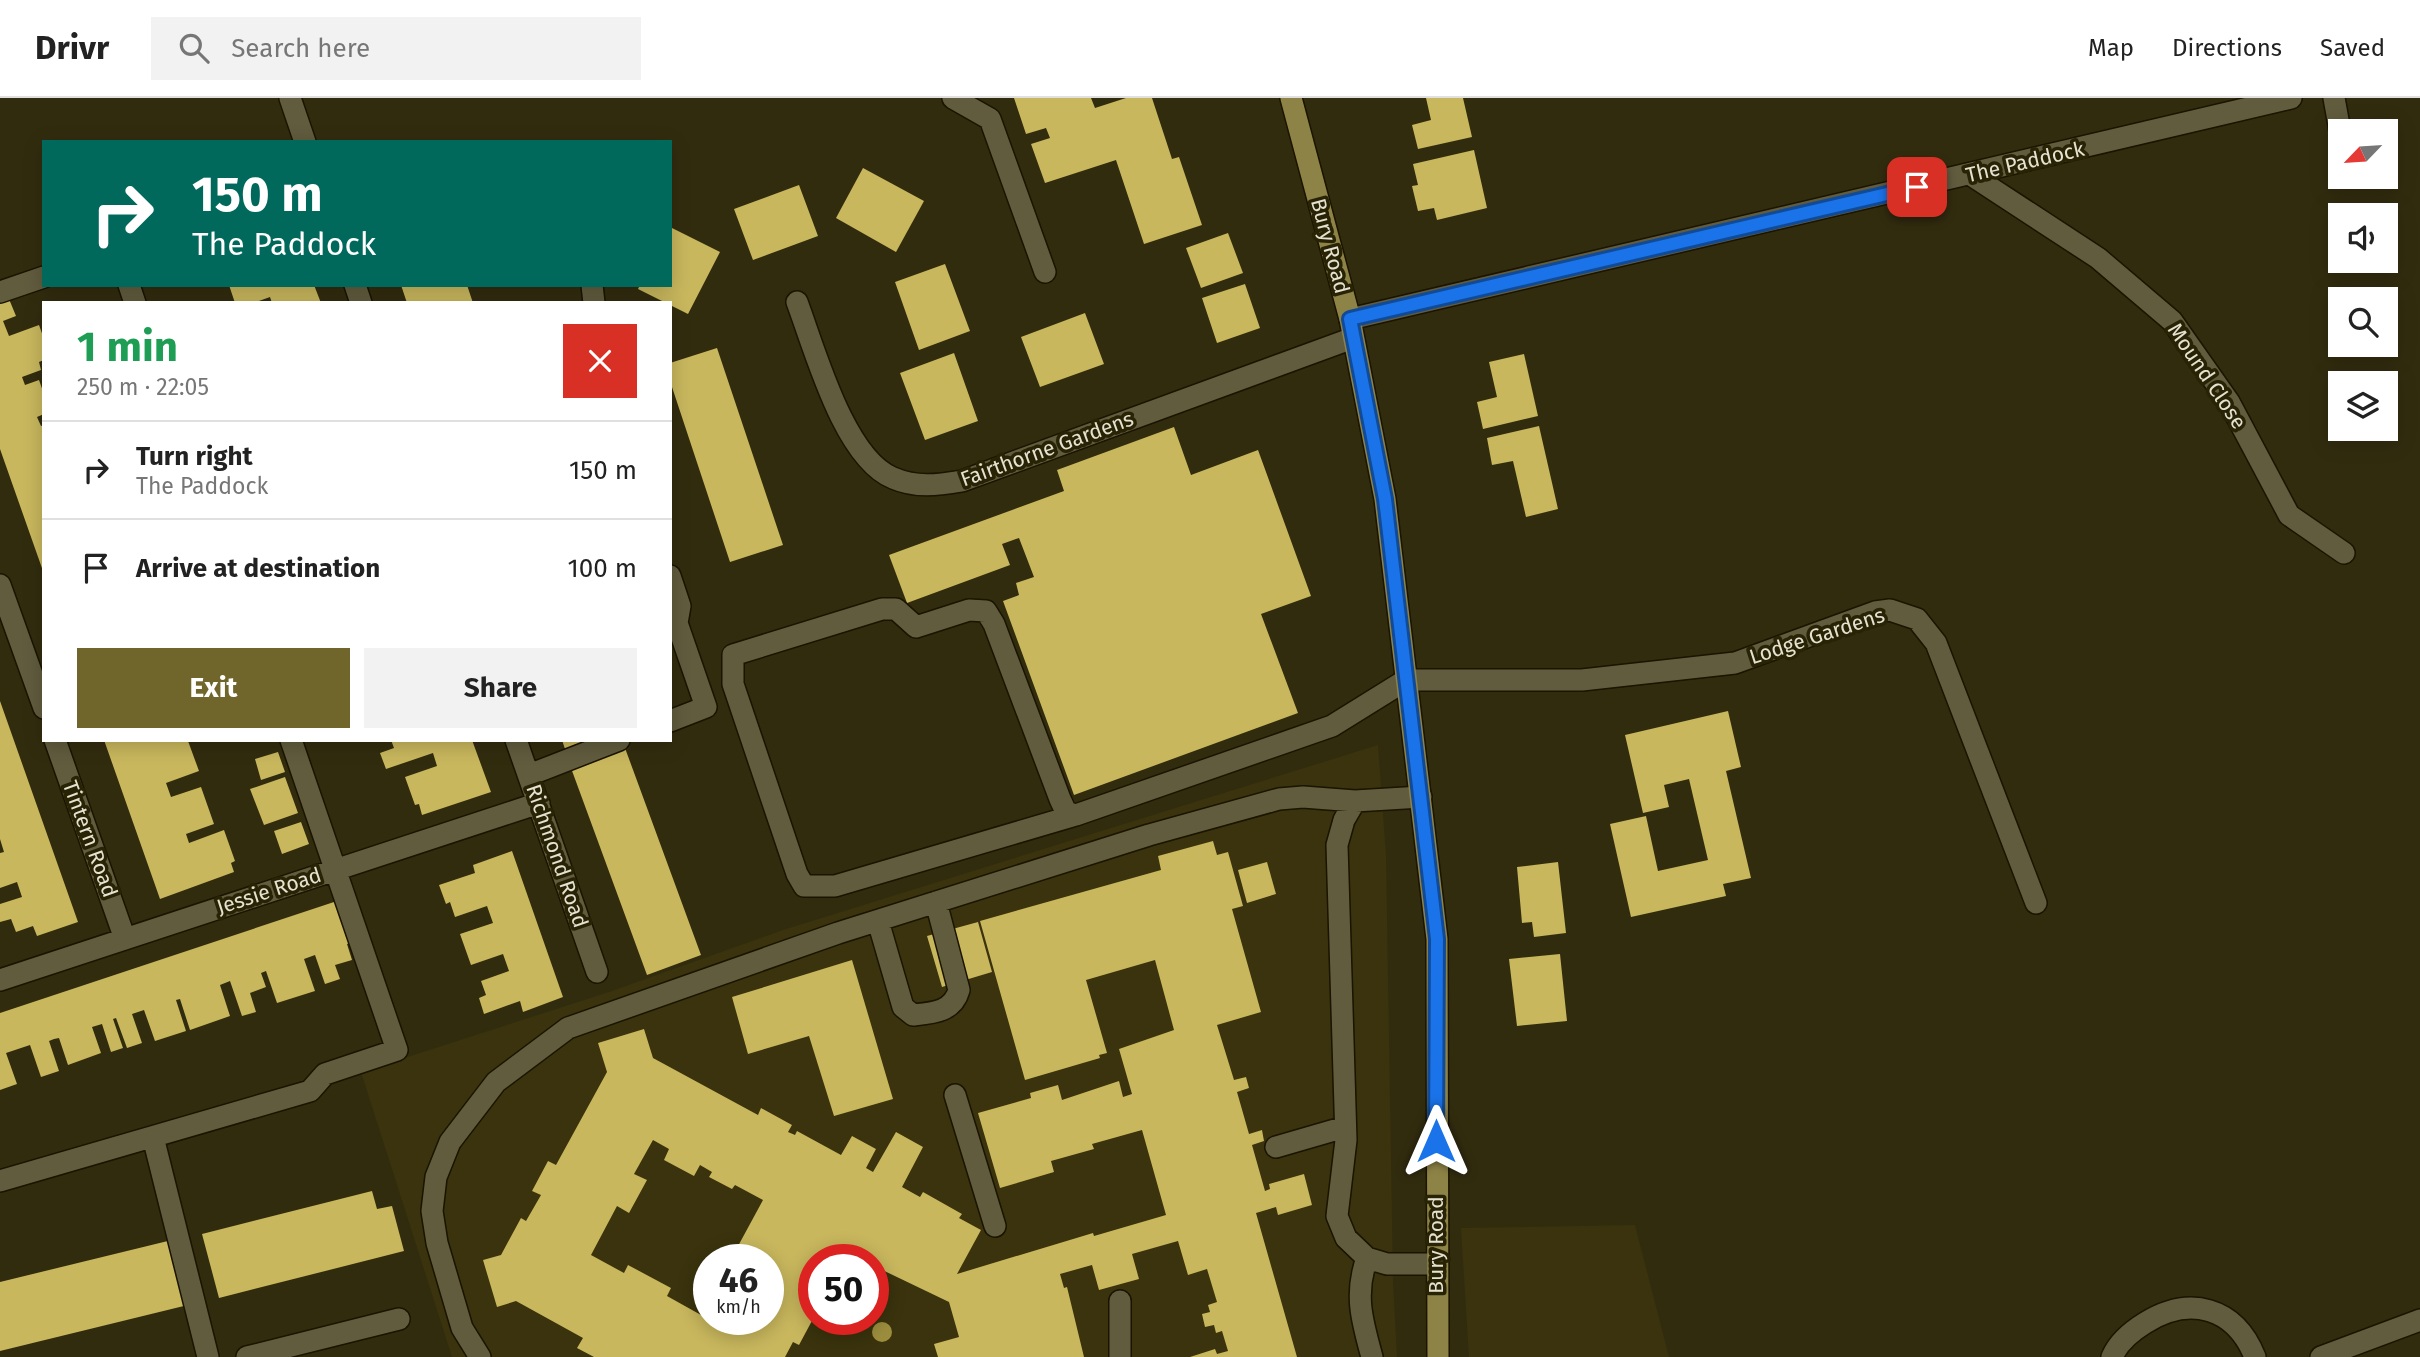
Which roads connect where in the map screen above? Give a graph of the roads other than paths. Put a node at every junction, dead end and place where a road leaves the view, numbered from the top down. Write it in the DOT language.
graph roads {
  1 [pos="290,98"];
  2 [pos="953,98"];
  3 [pos="1291,98"];
  4 [pos="2291,98"];
  5 [pos="2334,98"];
  6 [pos="2338,119"];
  7 [pos="304,140"];
  8 [pos="1971,175"];
  9 [pos="1045,272"];
  10 [pos="42,278"];
  11 [pos="0,292"];
  12 [pos="797,302"];
  13 [pos="1351,328"];
  14 [pos="2344,553"];
  15 [pos="672,582"];
  16 [pos="0,585"];
  17 [pos="1406,680"];
  18 [pos="42,702"];
  19 [pos="672,720"];
  20 [pos="56,742"];
  21 [pos="292,742"];
  22 [pos="517,742"];
  23 [pos="615,742"];
  24 [pos="528,775"];
  25 [pos="1421,797"];
  26 [pos="1356,801"];
  27 [pos="539,803"];
  28 [pos="1076,815"];
  29 [pos="337,869"];
  30 [pos="936,902"];
  31 [pos="2036,903"];
  32 [pos="878,920"];
  33 [pos="125,939"];
  34 [pos="597,972"];
  35 [pos="0,980"];
  36 [pos="955,1095"];
  37 [pos="1345,1127"];
  38 [pos="153,1136"];
  39 [pos="1276,1147"];
  40 [pos="0,1181"];
  41 [pos="995,1226"];
  42 [pos="1367,1258"];
  43 [pos="1435,1264"];
  44 [pos="1120,1301"];
  45 [pos="400,1319"];
  46 [pos="2420,1320"];
  47 [pos="208,1357"];
  48 [pos="247,1357"];
  49 [pos="480,1357"];
  50 [pos="1119,1357"];
  51 [pos="1372,1357"];
  52 [pos="1438,1357"];
  53 [pos="2112,1357"];
  54 [pos="2255,1357"];
  55 [pos="2321,1357"];
  1 -- 7 [label="street"];
  2 -- 9 [label="street"];
  3 -- 13 [label="main road, Bury Road"];
  4 -- 8 [label="street, The Paddock"];
  5 -- 6 [label="street"];
  8 -- 13 [label="street, The Paddock"];
  8 -- 14 [label="street, Mound Close"];
  10 -- 11 [label="street"];
  12 -- 13 [label="street, Fairthorne Gardens"];
  13 -- 17 [label="main road, Bury Road"];
  15 -- 19 [label="street"];
  16 -- 18 [label="street"];
  17 -- 25 [label="main road, Bury Road"];
  17 -- 28 [label="street"];
  17 -- 31 [label="street, Lodge Gardens"];
  20 -- 33 [label="street, Tintern Road"];
  21 -- 29 [label="street"];
  22 -- 24 [label="street, Richmond Road"];
  23 -- 24 [label="street"];
  24 -- 27 [label="street, Richmond Road"];
  25 -- 26 [label="street"];
  25 -- 43 [label="main road, Bury Road"];
  26 -- 30 [label="street"];
  26 -- 37 [label="street"];
  27 -- 29 [label="street, Jessie Road"];
  27 -- 34 [label="street, Richmond Road"];
  28 -- 28 [label="street"];
  29 -- 33 [label="street, Jessie Road"];
  29 -- 38 [label="street"];
  30 -- 32 [label="street"];
  30 -- 32 [label="street"];
  32 -- 49 [label="street"];
  33 -- 35 [label="street, Jessie Road"];
  36 -- 41 [label="street"];
  37 -- 39 [label="street"];
  37 -- 42 [label="street"];
  38 -- 40 [label="street"];
  38 -- 47 [label="street"];
  42 -- 43 [label="street"];
  42 -- 51 [label="street"];
  43 -- 52 [label="main road, Bury Road"];
  44 -- 50 [label="street"];
  45 -- 48 [label="street"];
  46 -- 55 [label="street"];
  53 -- 54 [label="street"];
}
